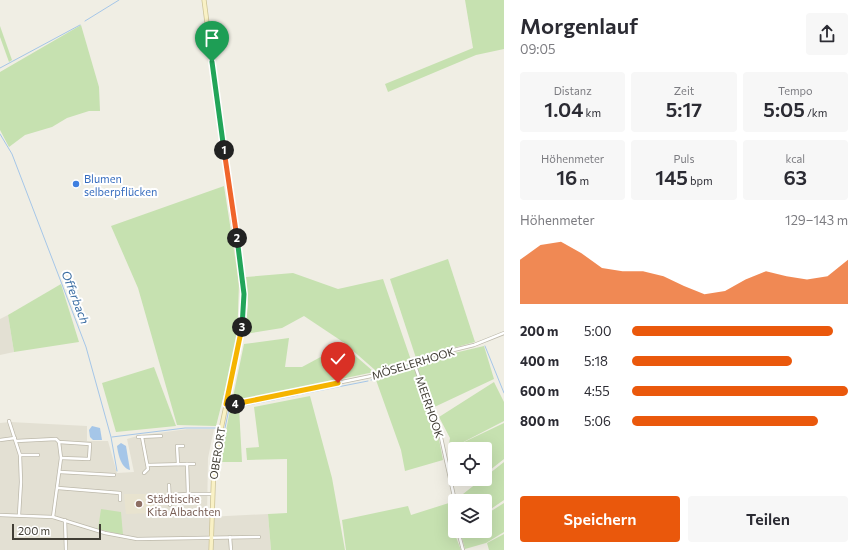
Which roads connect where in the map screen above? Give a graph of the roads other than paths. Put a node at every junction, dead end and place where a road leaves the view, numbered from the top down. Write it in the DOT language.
graph roads {
  1 [pos="204,0"];
  2 [pos="504,333"];
  3 [pos="413,360"];
  4 [pos="226,404"];
  5 [pos="8,421"];
  6 [pos="161,436"];
  7 [pos="138,437"];
  8 [pos="142,437"];
  9 [pos="0,440"];
  10 [pos="15,440"];
  11 [pos="58,442"];
  12 [pos="183,446"];
  13 [pos="20,455"];
  14 [pos="38,455"];
  15 [pos="62,458"];
  16 [pos="178,464"];
  17 [pos="187,464"];
  18 [pos="194,464"];
  19 [pos="148,465"];
  20 [pos="60,472"];
  21 [pos="144,473"];
  22 [pos="114,475"];
  23 [pos="169,485"];
  24 [pos="58,488"];
  25 [pos="188,494"];
  26 [pos="212,494"];
  27 [pos="453,494"];
  28 [pos="169,495"];
  29 [pos="120,500"];
  30 [pos="170,505"];
  31 [pos="0,515"];
  32 [pos="19,515"];
  33 [pos="53,517"];
  34 [pos="65,520"];
  35 [pos="230,537"];
  36 [pos="259,537"];
  37 [pos="211,538"];
  38 [pos="460,538"];
  39 [pos="66,550"];
  40 [pos="211,550"];
  41 [pos="230,550"];
  42 [pos="463,550"];
  1 -- 4 [label="main road, OBERORT"];
  2 -- 3 [label="street, MÖSELERHOOK"];
  3 -- 4 [label="street, MÖSELERHOOK"];
  3 -- 27 [label="street, MEERHOOK"];
  4 -- 26 [label="main road, OBERORT"];
  5 -- 10 [label="street"];
  6 -- 8 [label="street"];
  7 -- 8 [label="street"];
  8 -- 19 [label="street"];
  9 -- 10 [label="street"];
  10 -- 11 [label="street"];
  10 -- 13 [label="street"];
  11 -- 15 [label="street"];
  11 -- 15 [label="street"];
  12 -- 16 [label="street"];
  13 -- 14 [label="street"];
  13 -- 32 [label="street"];
  15 -- 20 [label="street"];
  16 -- 17 [label="street"];
  16 -- 19 [label="street"];
  17 -- 18 [label="street"];
  17 -- 25 [label="street"];
  19 -- 21 [label="street"];
  20 -- 22 [label="street"];
  20 -- 24 [label="street"];
  23 -- 28 [label="street"];
  24 -- 29 [label="street"];
  24 -- 33 [label="street"];
  25 -- 26 [label="street"];
  25 -- 28 [label="street"];
  26 -- 37 [label="main road, OBERORT"];
  28 -- 30 [label="street"];
  31 -- 32 [label="street"];
  32 -- 33 [label="street"];
  33 -- 34 [label="street"];
  34 -- 37 [label="street"];
  34 -- 39 [label="street"];
  35 -- 36 [label="street"];
  35 -- 37 [label="street"];
  35 -- 41 [label="street"];
  37 -- 40 [label="main road, OBERORT"];
  38 -- 42 [label="street"];
}
